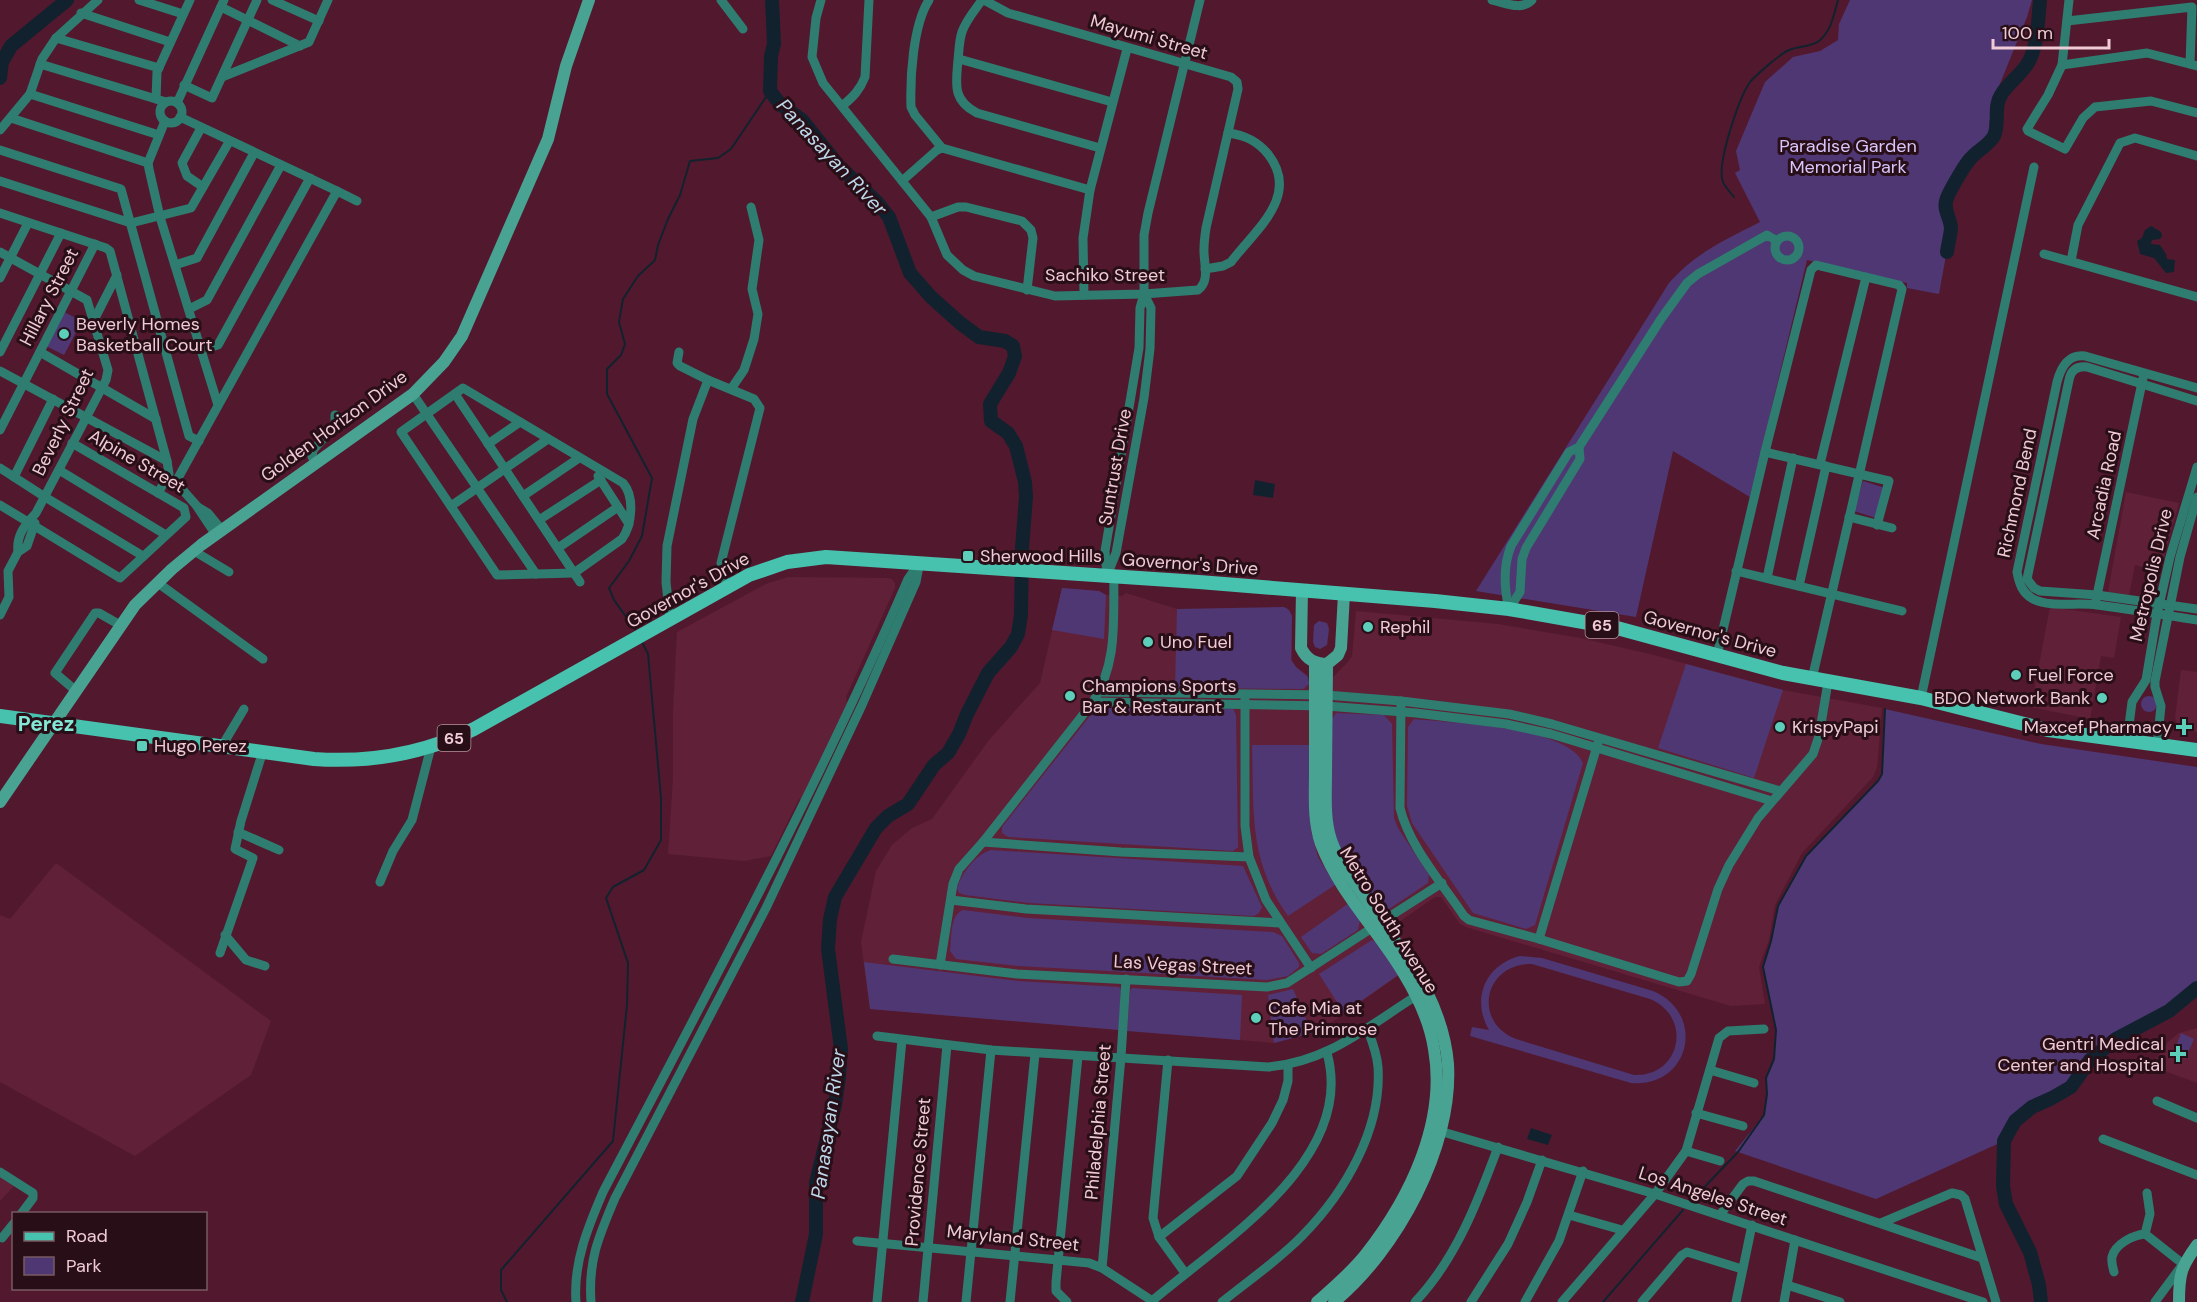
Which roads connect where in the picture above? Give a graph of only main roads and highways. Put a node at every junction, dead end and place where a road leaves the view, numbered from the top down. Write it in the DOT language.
graph roads {
  1 [pos="0,716"];
  2 [pos="2197,750"];
  1 -- 2 [label="main road, Governor's Drive / 65"];
}
